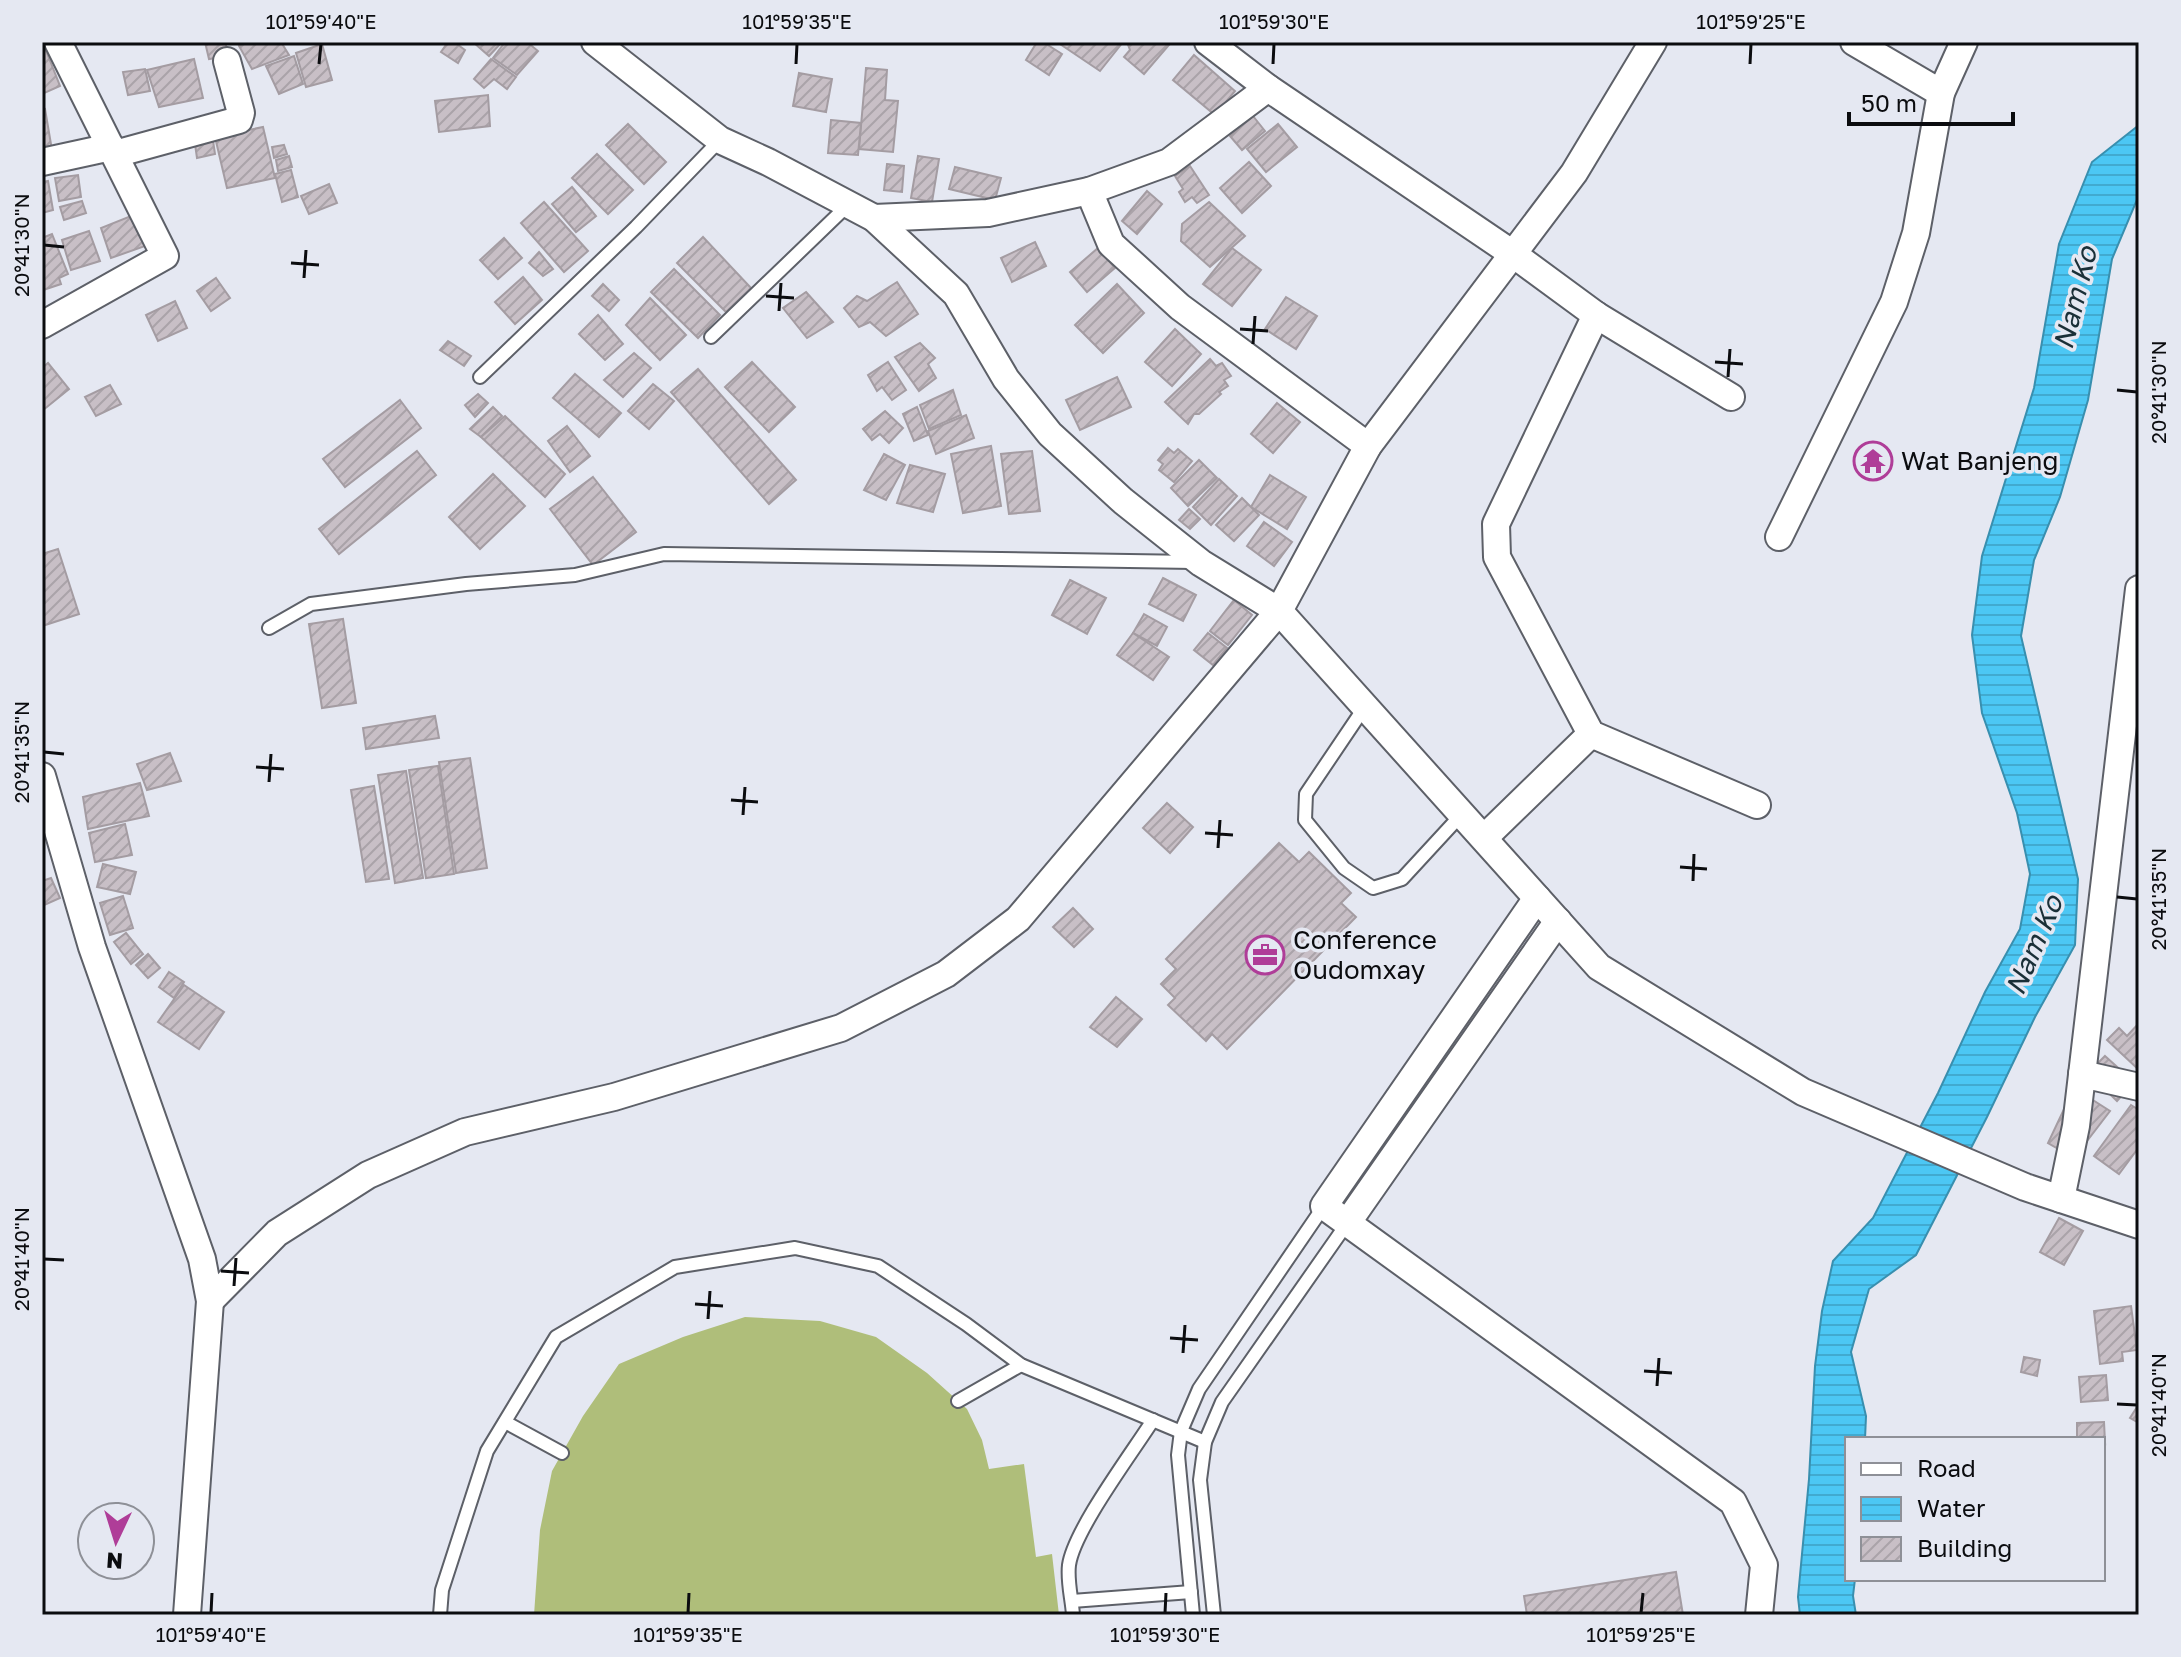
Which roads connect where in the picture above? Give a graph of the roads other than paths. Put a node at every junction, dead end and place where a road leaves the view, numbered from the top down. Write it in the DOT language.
graph roads {
  1 [pos="58,42"];
  2 [pos="595,42"];
  3 [pos="1208,42"];
  4 [pos="1653,42"];
  5 [pos="1854,42"];
  6 [pos="1964,42"];
  7 [pos="227,61"];
  8 [pos="1268,88"];
  9 [pos="1941,93"];
  10 [pos="720,140"];
  11 [pos="113,150"];
  12 [pos="42,162"];
  13 [pos="1089,191"];
  14 [pos="848,205"];
  15 [pos="874,218"];
  16 [pos="1513,254"];
  17 [pos="1596,315"];
  18 [pos="42,325"];
  19 [pos="711,337"];
  20 [pos="480,377"];
  21 [pos="1731,397"];
  22 [pos="1368,446"];
  23 [pos="1779,537"];
  24 [pos="1201,563"];
  25 [pos="2139,589"];
  26 [pos="1279,611"];
  27 [pos="269,628"];
  28 [pos="1364,708"];
  29 [pos="1591,734"];
  30 [pos="42,776"];
  31 [pos="1757,805"];
  32 [pos="1461,815"];
  33 [pos="1484,838"];
  34 [pos="1537,898"];
  35 [pos="1558,921"];
  36 [pos="2082,1074"];
  37 [pos="2139,1087"];
  38 [pos="2061,1199"];
  39 [pos="1324,1206"];
  40 [pos="1348,1222"];
  41 [pos="2139,1225"];
  42 [pos="210,1301"];
  43 [pos="1021,1365"];
  44 [pos="958,1401"];
  45 [pos="1153,1420"];
  46 [pos="505,1422"];
  47 [pos="1181,1431"];
  48 [pos="1205,1442"];
  49 [pos="562,1453"];
  50 [pos="1191,1592"];
  51 [pos="1073,1608"];
  52 [pos="187,1615"];
  53 [pos="440,1615"];
  54 [pos="1193,1615"];
  55 [pos="1214,1615"];
  56 [pos="1759,1615"];
  1 -- 11 [label="street"];
  2 -- 10 [label="street"];
  3 -- 8 [label="street"];
  4 -- 16 [label="street"];
  5 -- 9 [label="street"];
  6 -- 9 [label="street"];
  7 -- 11 [label="street"];
  8 -- 13 [label="street"];
  8 -- 16 [label="street"];
  9 -- 23 [label="street"];
  10 -- 14 [label="street"];
  10 -- 20 [label="lane"];
  11 -- 12 [label="street"];
  11 -- 18 [label="street"];
  13 -- 15 [label="street"];
  13 -- 22 [label="street"];
  14 -- 15 [label="street"];
  14 -- 19 [label="lane"];
  15 -- 24 [label="street"];
  16 -- 17 [label="street"];
  16 -- 22 [label="street"];
  17 -- 21 [label="street"];
  17 -- 29 [label="street"];
  22 -- 26 [label="street"];
  24 -- 26 [label="street"];
  24 -- 27 [label="lane"];
  25 -- 36 [label="street"];
  26 -- 28 [label="street"];
  26 -- 42 [label="street"];
  28 -- 32 [label="street"];
  28 -- 32 [label="lane"];
  29 -- 31 [label="street"];
  29 -- 33 [label="street"];
  30 -- 42 [label="street"];
  32 -- 33 [label="street"];
  33 -- 34 [label="street"];
  34 -- 35 [label="street"];
  34 -- 39 [label="street"];
  35 -- 38 [label="street"];
  35 -- 40 [label="street"];
  36 -- 37 [label="street"];
  36 -- 38 [label="street"];
  38 -- 41 [label="street"];
  39 -- 40 [label="street"];
  39 -- 47 [label="lane"];
  40 -- 48 [label="lane"];
  40 -- 56 [label="street"];
  42 -- 52 [label="street"];
  43 -- 44 [label="lane"];
  43 -- 45 [label="lane"];
  43 -- 46 [label="lane"];
  45 -- 47 [label="lane"];
  45 -- 51 [label="lane"];
  46 -- 49 [label="lane"];
  46 -- 53 [label="lane"];
  47 -- 48 [label="lane"];
  47 -- 50 [label="lane"];
  48 -- 55 [label="lane"];
  50 -- 51 [label="lane"];
  50 -- 54 [label="lane"];
}
